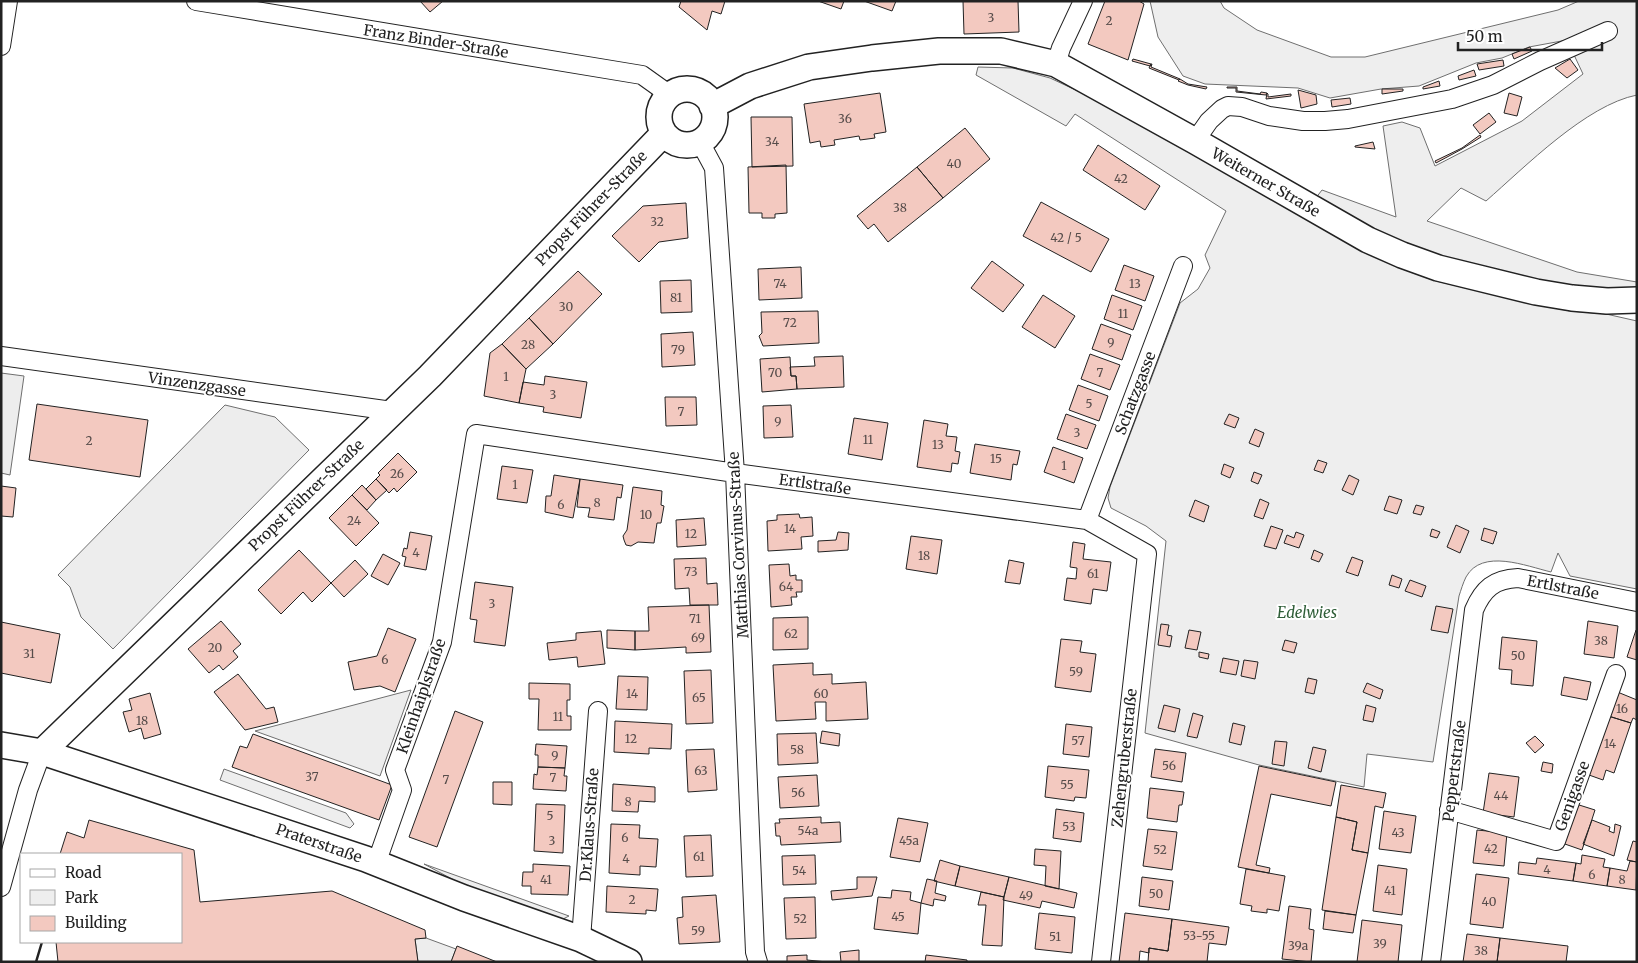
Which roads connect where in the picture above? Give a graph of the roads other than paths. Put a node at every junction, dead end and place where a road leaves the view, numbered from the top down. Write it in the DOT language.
graph roads {
  1 [pos="8,1"];
  2 [pos="196,1"];
  3 [pos="1083,1"];
  4 [pos="1608,31"];
  5 [pos="1,46"];
  6 [pos="1056,64"];
  7 [pos="670,95"];
  8 [pos="712,106"];
  9 [pos="664,133"];
  10 [pos="1195,141"];
  11 [pos="700,142"];
  12 [pos="1183,266"];
  13 [pos="1637,300"];
  14 [pos="1,356"];
  15 [pos="392,411"];
  16 [pos="476,434"];
  17 [pos="735,473"];
  18 [pos="1087,520"];
  19 [pos="1146,554"];
  20 [pos="1490,586"];
  21 [pos="1637,602"];
  22 [pos="1616,674"];
  23 [pos="598,711"];
  24 [pos="1,746"];
  25 [pos="42,752"];
  26 [pos="1449,810"];
  27 [pos="376,864"];
  28 [pos="1,887"];
  29 [pos="580,939"];
  30 [pos="755,959"];
  31 [pos="629,962"];
  32 [pos="1101,962"];
  33 [pos="1431,962"];
  1 -- 5 [label="street"];
  2 -- 7 [label="street, Franz Binder-Straße"];
  3 -- 6 [label="street"];
  4 -- 10 [label="street"];
  6 -- 8 [label="street, Weiterner Straße"];
  6 -- 10 [label="street, Weiterner Straße"];
  7 -- 8 [label="street"];
  7 -- 9 [label="street"];
  8 -- 11 [label="street"];
  9 -- 11 [label="street"];
  9 -- 15 [label="street, Propst Führer-Straße"];
  10 -- 13 [label="street, Weiterner Straße"];
  11 -- 17 [label="street, Matthias Corvinus-Straße"];
  12 -- 18 [label="street, Schatzgasse"];
  14 -- 15 [label="street, Vinzenzgasse"];
  15 -- 25 [label="street, Propst Führer-Straße"];
  16 -- 17 [label="street, Ertlstraße"];
  16 -- 27 [label="street, Kleinhaiplstraße"];
  17 -- 18 [label="street, Ertlstraße"];
  17 -- 30 [label="street, Matthias Corvinus-Straße"];
  18 -- 19 [label="street, Ertlstraße"];
  19 -- 32 [label="street, Zehengruberstraße"];
  20 -- 21 [label="street, Ertlstraße"];
  20 -- 26 [label="street, Peppertstraße"];
  22 -- 26 [label="street, Genigasse"];
  23 -- 29 [label="street, Dr.Klaus-Straße"];
  24 -- 25 [label="street, Praterstraße"];
  25 -- 27 [label="street, Praterstraße"];
  25 -- 28 [label="street, Propst Führer-Straße"];
  26 -- 33 [label="street, Peppertstraße"];
  27 -- 29 [label="street, Praterstraße"];
  29 -- 31 [label="street, Praterstraße"];
}
